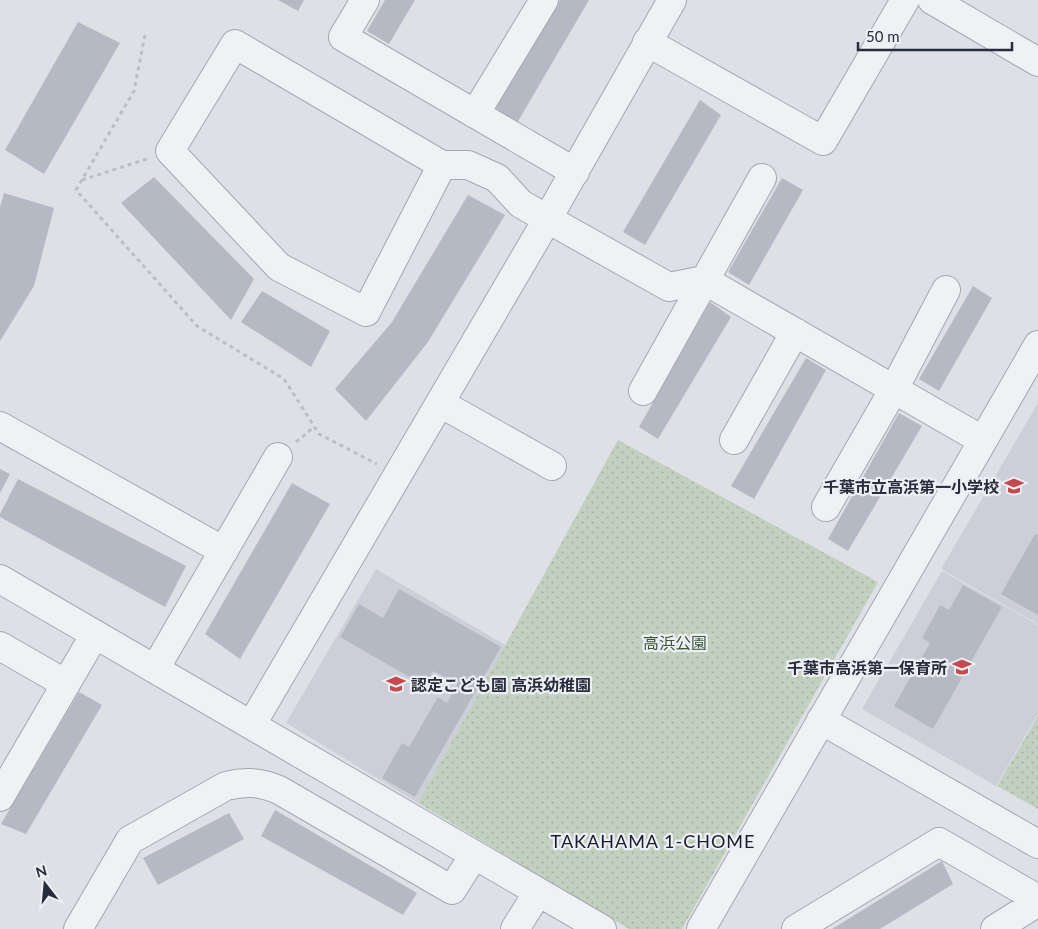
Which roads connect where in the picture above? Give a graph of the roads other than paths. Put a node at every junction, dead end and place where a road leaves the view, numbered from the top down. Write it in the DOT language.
graph roads {
  1 [pos="365,0"];
  2 [pos="544,0"];
  3 [pos="672,0"];
  4 [pos="905,0"];
  5 [pos="932,0"];
  6 [pos="647,42"];
  7 [pos="1038,62"];
  8 [pos="475,114"];
  9 [pos="442,165"];
  10 [pos="575,172"];
  11 [pos="762,178"];
  12 [pos="548,218"];
  13 [pos="704,280"];
  14 [pos="946,290"];
  15 [pos="795,332"];
  16 [pos="1038,344"];
  17 [pos="894,390"];
  18 [pos="642,391"];
  19 [pos="440,403"];
  20 [pos="0,426"];
  21 [pos="734,440"];
  22 [pos="982,440"];
  23 [pos="278,456"];
  24 [pos="552,466"];
  25 [pos="826,506"];
  26 [pos="224,551"];
  27 [pos="0,579"];
  28 [pos="95,634"];
  29 [pos="0,646"];
  30 [pos="155,669"];
  31 [pos="66,684"];
  32 [pos="821,720"];
  33 [pos="252,724"];
  34 [pos="0,797"];
  35 [pos="1038,844"];
  36 [pos="474,855"];
  37 [pos="538,892"];
  38 [pos="1038,901"];
  39 [pos="78,929"];
  40 [pos="515,929"];
  41 [pos="602,929"];
  42 [pos="701,929"];
  43 [pos="796,929"];
  44 [pos="995,929"];
  1 -- 8 [label="street"];
  2 -- 8 [label="street"];
  3 -- 6 [label="street"];
  4 -- 6 [label="street"];
  5 -- 7 [label="street"];
  6 -- 10 [label="street"];
  8 -- 10 [label="street"];
  9 -- 9 [label="street"];
  9 -- 12 [label="street"];
  10 -- 12 [label="street"];
  11 -- 13 [label="street"];
  12 -- 13 [label="street"];
  12 -- 19 [label="street"];
  13 -- 15 [label="street"];
  13 -- 18 [label="street"];
  14 -- 17 [label="street"];
  15 -- 17 [label="street"];
  15 -- 21 [label="street"];
  16 -- 22 [label="street"];
  17 -- 22 [label="street"];
  17 -- 25 [label="street"];
  19 -- 24 [label="street"];
  19 -- 33 [label="street"];
  20 -- 26 [label="street"];
  22 -- 32 [label="street"];
  23 -- 26 [label="street"];
  26 -- 30 [label="street"];
  27 -- 28 [label="street"];
  28 -- 30 [label="street"];
  28 -- 31 [label="street"];
  29 -- 31 [label="street"];
  30 -- 33 [label="street"];
  31 -- 34 [label="street"];
  32 -- 35 [label="street"];
  32 -- 42 [label="street"];
  33 -- 36 [label="street"];
  36 -- 37 [label="street"];
  36 -- 39 [label="street"];
  37 -- 40 [label="street"];
  37 -- 41 [label="street"];
  38 -- 43 [label="street"];
  38 -- 44 [label="street"];
}
